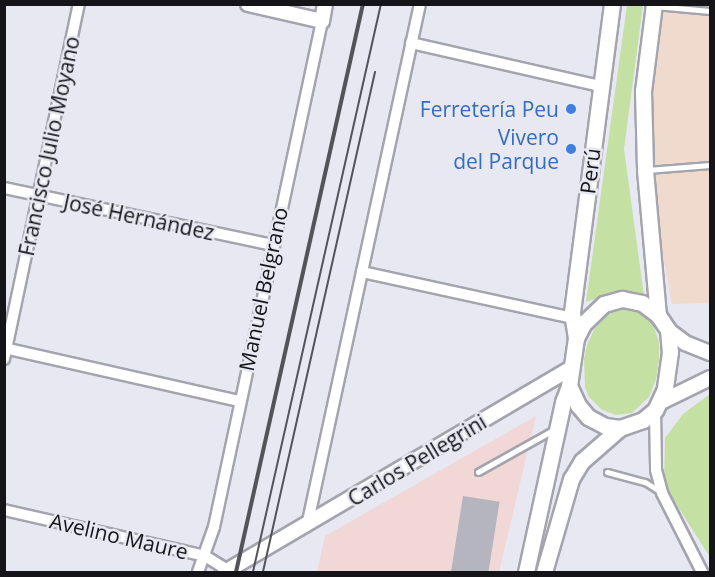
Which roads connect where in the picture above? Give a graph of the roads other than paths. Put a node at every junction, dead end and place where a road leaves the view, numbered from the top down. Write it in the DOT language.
graph roads {
  1 [pos="79,4"];
  2 [pos="248,4"];
  3 [pos="325,4"];
  4 [pos="420,4"];
  5 [pos="612,4"];
  6 [pos="654,5"];
  7 [pos="711,11"];
  8 [pos="322,21"];
  9 [pos="411,43"];
  10 [pos="600,86"];
  11 [pos="711,165"];
  12 [pos="645,170"];
  13 [pos="4,188"];
  14 [pos="38,195"];
  15 [pos="273,245"];
  16 [pos="362,272"];
  17 [pos="658,315"];
  18 [pos="573,318"];
  19 [pos="668,330"];
  20 [pos="576,338"];
  21 [pos="5,352"];
  22 [pos="711,352"];
  23 [pos="570,369"];
  24 [pos="711,378"];
  25 [pos="569,386"];
  26 [pos="239,400"];
  27 [pos="657,407"];
  28 [pos="557,428"];
  29 [pos="620,428"];
  30 [pos="478,472"];
  31 [pos="607,472"];
  32 [pos="662,494"];
  33 [pos="4,510"];
  34 [pos="307,526"];
  35 [pos="205,555"];
  36 [pos="703,571"];
  37 [pos="227,572"];
  38 [pos="198,573"];
  39 [pos="526,573"];
  40 [pos="544,573"];
  1 -- 14 [label="street, Francisco Julio Moyano"];
  2 -- 8 [label="street"];
  3 -- 8 [label="street, Manuel Belgrano"];
  4 -- 9 [label="street"];
  5 -- 10 [label="main road, Perú"];
  6 -- 7 [label="lane"];
  6 -- 12 [label="main road"];
  8 -- 15 [label="street, Manuel Belgrano"];
  9 -- 10 [label="street"];
  9 -- 16 [label="street"];
  10 -- 18 [label="main road, Perú"];
  11 -- 12 [label="lane"];
  12 -- 17 [label="main road"];
  13 -- 14 [label="street, José Hernández"];
  14 -- 15 [label="street, José Hernández"];
  14 -- 21 [label="street, Francisco Julio Moyano"];
  15 -- 26 [label="street, Manuel Belgrano"];
  16 -- 18 [label="street"];
  16 -- 34 [label="street"];
  17 -- 19 [label="main road"];
  17 -- 20 [label="main road"];
  18 -- 20 [label="main road, Perú"];
  19 -- 22 [label="street"];
  19 -- 27 [label="main road"];
  20 -- 23 [label="main road"];
  21 -- 26 [label="street"];
  23 -- 25 [label="main road"];
  23 -- 34 [label="street, Carlos Pellegrini"];
  24 -- 27 [label="street"];
  25 -- 28 [label="main road"];
  25 -- 29 [label="main road"];
  26 -- 35 [label="street, Manuel Belgrano"];
  27 -- 29 [label="main road"];
  27 -- 32 [label="street"];
  28 -- 30 [label="lane"];
  28 -- 39 [label="main road"];
  29 -- 40 [label="main road"];
  31 -- 32 [label="lane"];
  32 -- 36 [label="street"];
  33 -- 35 [label="street, Avelino Maure"];
  34 -- 37 [label="street, Carlos Pellegrini"];
  35 -- 37 [label="street, Avelino Maure"];
  35 -- 38 [label="street, Manuel Belgrano"];
}
